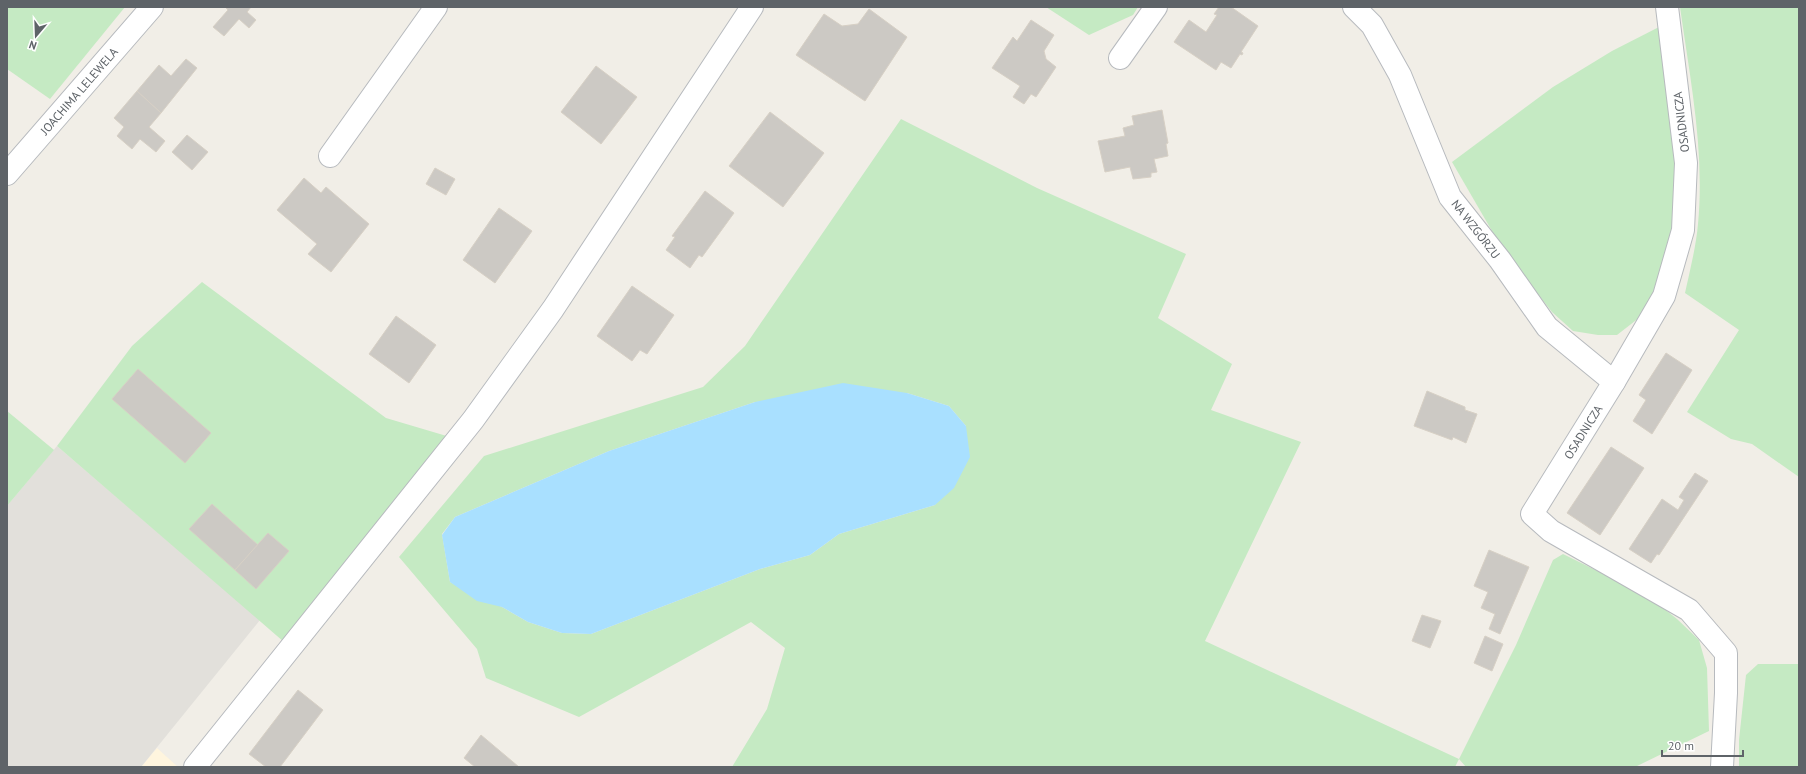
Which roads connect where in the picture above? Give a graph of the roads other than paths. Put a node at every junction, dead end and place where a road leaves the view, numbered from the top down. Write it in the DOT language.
graph roads {
  1 [pos="152,7"];
  2 [pos="436,7"];
  3 [pos="752,7"];
  4 [pos="1156,7"];
  5 [pos="1354,7"];
  6 [pos="1667,7"];
  7 [pos="1120,58"];
  8 [pos="330,156"];
  9 [pos="7,174"];
  10 [pos="1614,382"];
  11 [pos="195,767"];
  12 [pos="1722,767"];
  1 -- 9 [label="street, JOACHIMA LELEWELA"];
  2 -- 8 [label="street"];
  3 -- 11 [label="street"];
  4 -- 7 [label="street"];
  5 -- 10 [label="street, NA WZGÓRZU"];
  6 -- 10 [label="street, OSADNICZA"];
  10 -- 12 [label="street, OSADNICZA"];
}
